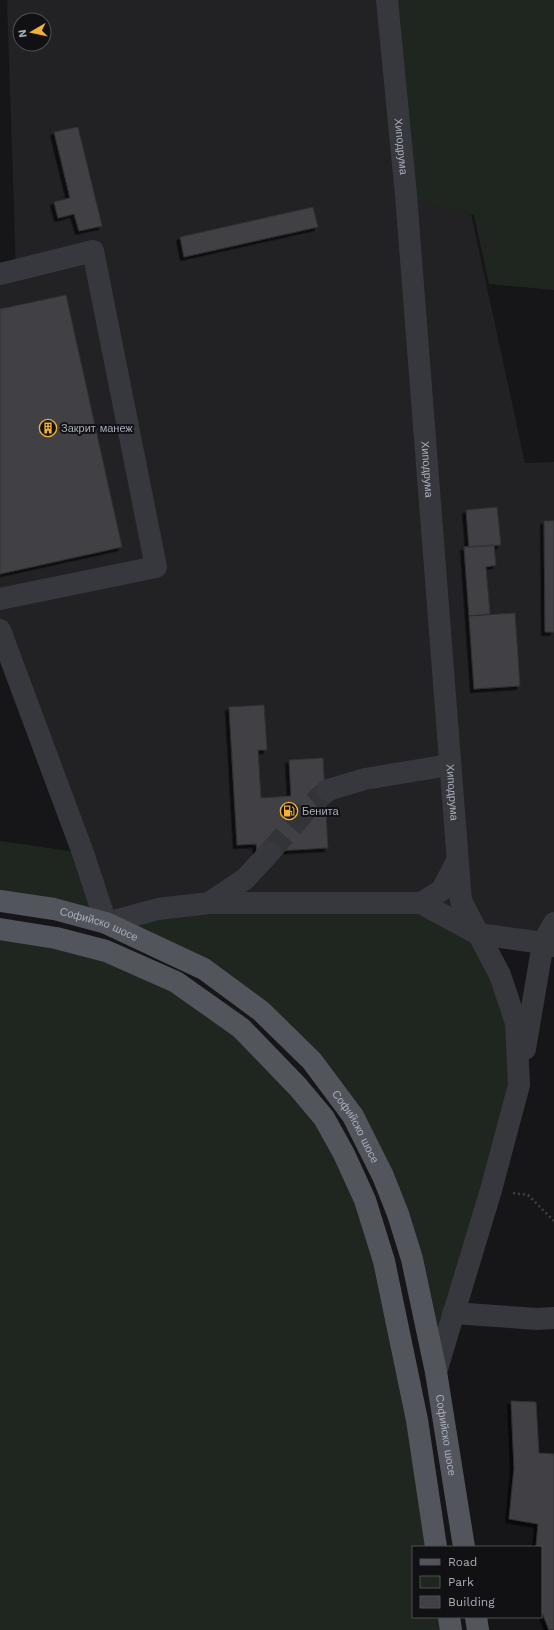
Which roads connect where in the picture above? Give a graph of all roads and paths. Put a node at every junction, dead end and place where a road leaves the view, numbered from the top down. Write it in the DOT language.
graph roads {
  1 [pos="387,0"];
  2 [pos="0,274"];
  3 [pos="0,599"];
  4 [pos="0,630"];
  5 [pos="449,765"];
  6 [pos="328,790"];
  7 [pos="270,852"];
  8 [pos="457,861"];
  9 [pos="0,901"];
  10 [pos="209,903"];
  11 [pos="421,903"];
  12 [pos="106,923"];
  13 [pos="554,923"];
  14 [pos="0,929"];
  15 [pos="478,934"];
  16 [pos="549,944"];
  17 [pos="519,1085"];
  18 [pos="491,1190"];
  19 [pos="554,1221"];
  20 [pos="453,1313"];
  21 [pos="554,1318"];
  22 [pos="436,1372"];
  23 [pos="436,1546"];
  24 [pos="464,1546"];
  25 [pos="449,1618"];
  26 [pos="476,1618"];
  27 [pos="451,1630"];
  28 [pos="478,1630"];
  1 -- 5 [label="street, Хиподрума"];
  2 -- 3 [label="street"];
  4 -- 12 [label="street"];
  5 -- 6 [label="street"];
  5 -- 8 [label="street, Хиподрума"];
  7 -- 10 [label="street"];
  8 -- 11 [label="street"];
  8 -- 15 [label="street, Хиподрума"];
  9 -- 12 [label="main road, Софийско шосе"];
  10 -- 11 [label="street"];
  10 -- 12 [label="street"];
  11 -- 15 [label="street"];
  12 -- 22 [label="main road, Софийско шосе"];
  13 -- 16 [label="street"];
  14 -- 23 [label="main road, Софийско шосе"];
  15 -- 16 [label="street"];
  15 -- 17 [label="street, Хиподрума"];
  16 -- 17 [label="street"];
  17 -- 18 [label="street"];
  18 -- 19 [label="path"];
  18 -- 20 [label="street"];
  20 -- 21 [label="street"];
  20 -- 22 [label="street"];
  22 -- 24 [label="main road, Софийско шосе"];
  25 -- 27 [label="main road"];
  26 -- 28 [label="main road"];
}
